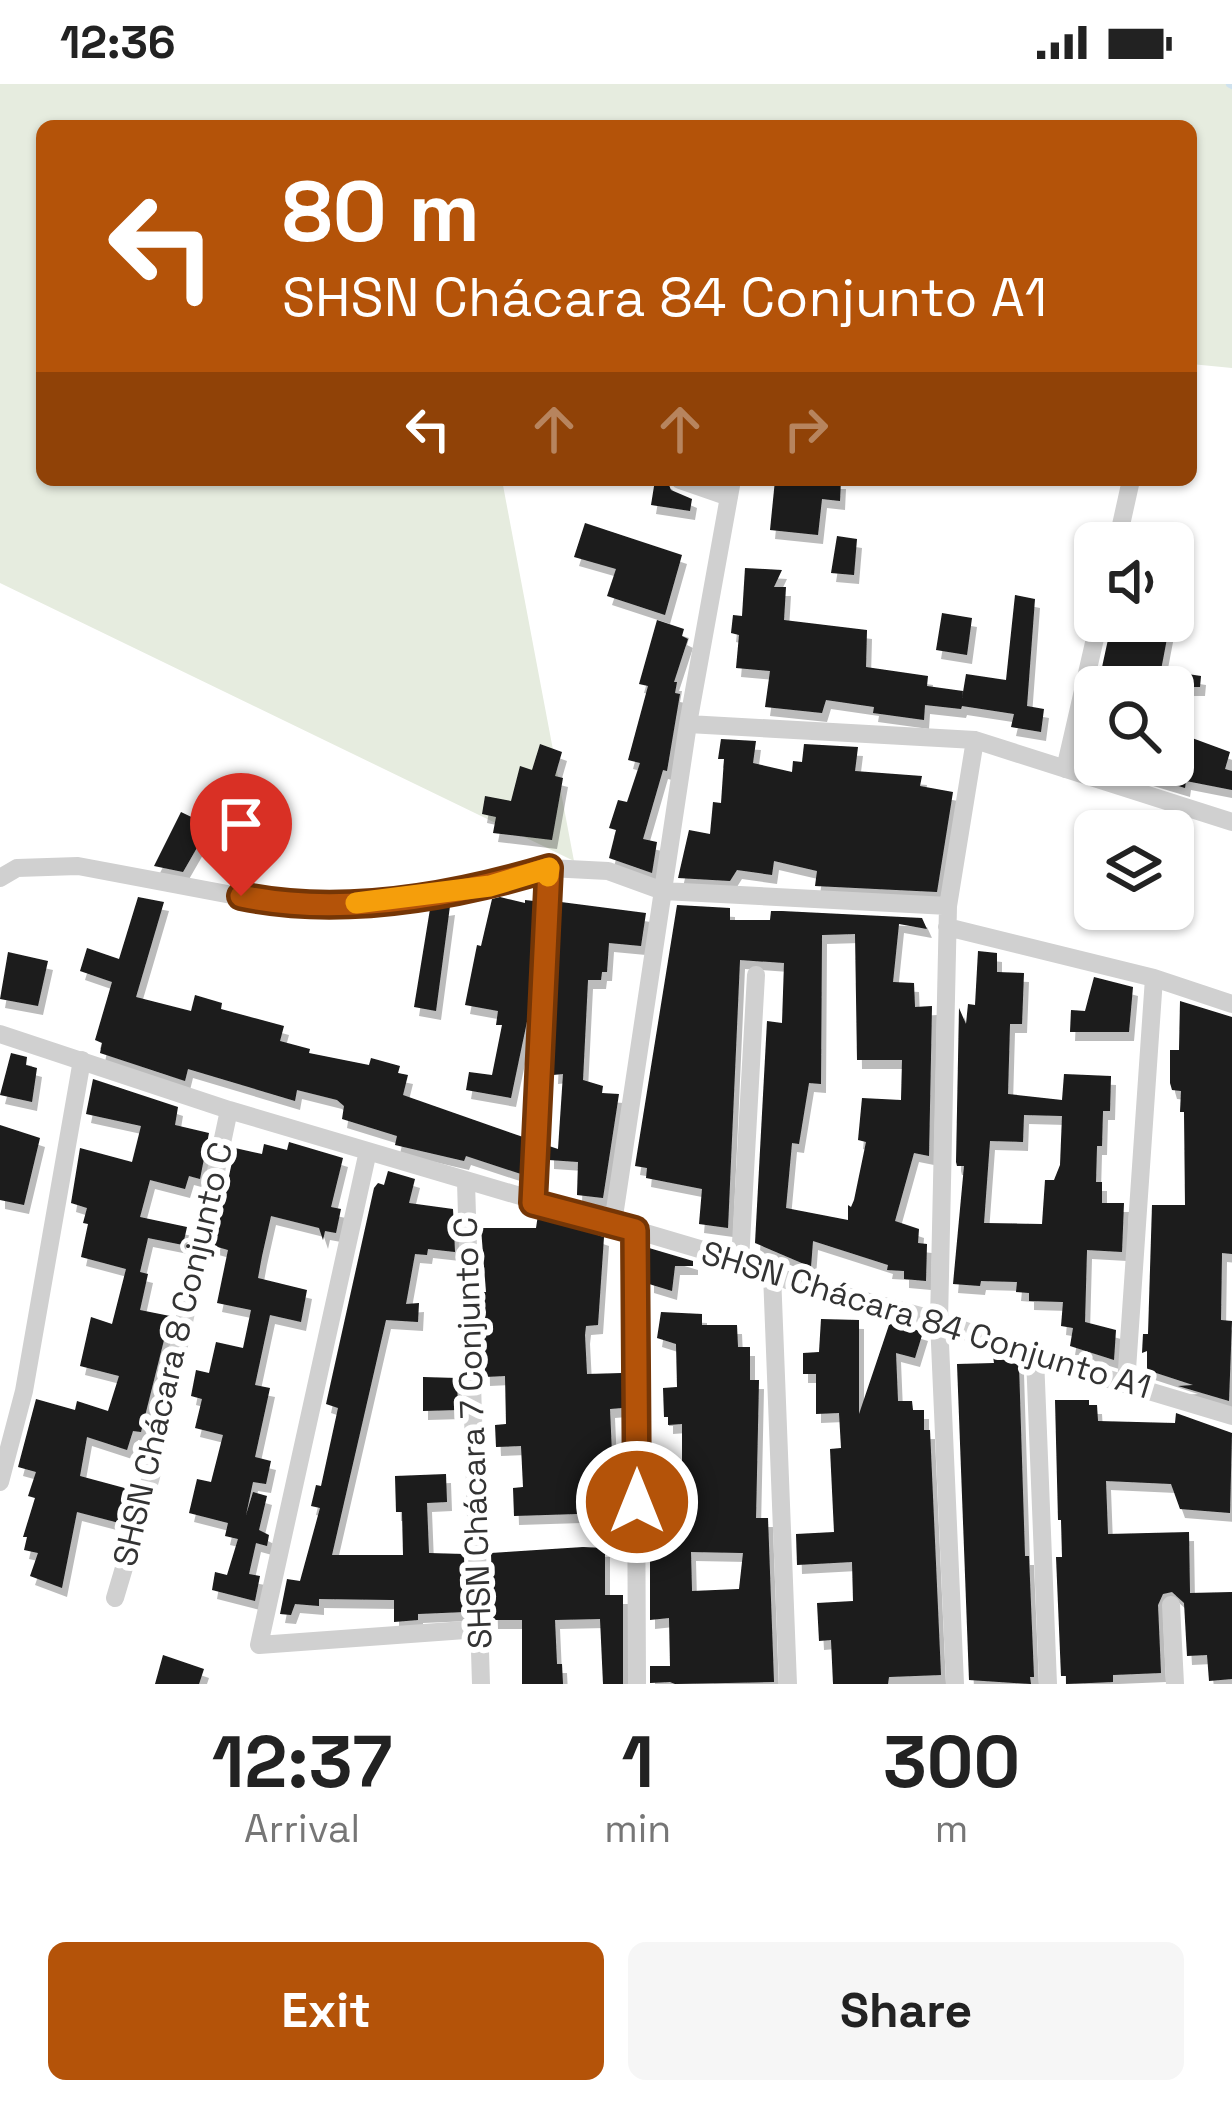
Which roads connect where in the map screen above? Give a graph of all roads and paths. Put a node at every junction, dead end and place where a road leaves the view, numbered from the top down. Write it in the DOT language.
graph roads {
  1 [pos="1130,486"];
  2 [pos="730,489"];
  3 [pos="1122,522"];
  4 [pos="1094,642"];
  5 [pos="688,724"];
  6 [pos="975,740"];
  7 [pos="1065,769"];
  8 [pos="1232,822"];
  9 [pos="549,868"];
  10 [pos="0,878"];
  11 [pos="663,890"];
  12 [pos="948,906"];
  13 [pos="947,927"];
  14 [pos="756,975"];
  15 [pos="1154,977"];
  16 [pos="1232,1002"];
  17 [pos="0,1034"];
  18 [pos="82,1060"];
  19 [pos="230,1110"];
  20 [pos="368,1151"];
  21 [pos="466,1182"];
  22 [pos="533,1203"];
  23 [pos="613,1223"];
  24 [pos="635,1230"];
  25 [pos="740,1261"];
  26 [pos="772,1274"];
  27 [pos="939,1321"];
  28 [pos="1035,1357"];
  29 [pos="1126,1384"];
  30 [pos="1232,1416"];
  31 [pos="0,1482"];
  32 [pos="115,1598"];
  33 [pos="1171,1605"];
  34 [pos="479,1629"];
  35 [pos="481,1684"];
  36 [pos="638,1684"];
  37 [pos="788,1684"];
  38 [pos="955,1684"];
  39 [pos="1048,1684"];
  40 [pos="1175,1684"];
  1 -- 3 [label="street"];
  2 -- 5 [label="street"];
  4 -- 7 [label="street"];
  5 -- 6 [label="street"];
  5 -- 11 [label="street"];
  6 -- 7 [label="street"];
  6 -- 12 [label="street"];
  7 -- 8 [label="street"];
  9 -- 10 [label="street"];
  9 -- 11 [label="street"];
  9 -- 22 [label="street"];
  11 -- 12 [label="street"];
  11 -- 23 [label="street"];
  12 -- 13 [label="street"];
  13 -- 15 [label="street"];
  13 -- 27 [label="street"];
  14 -- 25 [label="street"];
  15 -- 16 [label="street"];
  15 -- 29 [label="street"];
  17 -- 18 [label="street, SHSN Chácara 84 Conjunto A1"];
  18 -- 19 [label="street, SHSN Chácara 84 Conjunto A1"];
  18 -- 31 [label="street"];
  19 -- 20 [label="street, SHSN Chácara 84 Conjunto A1"];
  19 -- 32 [label="street, SHSN Chácara 8 Conjunto C"];
  20 -- 21 [label="street, SHSN Chácara 84 Conjunto A1"];
  20 -- 34 [label="street"];
  21 -- 22 [label="street, SHSN Chácara 84 Conjunto A1"];
  21 -- 34 [label="street, SHSN Chácara 7 Conjunto C"];
  22 -- 23 [label="street, SHSN Chácara 84 Conjunto A1"];
  23 -- 24 [label="street, SHSN Chácara 84 Conjunto A1"];
  24 -- 25 [label="street, SHSN Chácara 84 Conjunto A1"];
  24 -- 36 [label="street"];
  25 -- 26 [label="street, SHSN Chácara 84 Conjunto A1"];
  26 -- 27 [label="street, SHSN Chácara 84 Conjunto A1"];
  26 -- 37 [label="street"];
  27 -- 28 [label="street, SHSN Chácara 84 Conjunto A1"];
  27 -- 38 [label="street"];
  28 -- 29 [label="street, SHSN Chácara 84 Conjunto A1"];
  28 -- 39 [label="street"];
  29 -- 30 [label="street, SHSN Chácara 84 Conjunto A1"];
  33 -- 40 [label="street"];
  34 -- 35 [label="street, SHSN Chácara 7 Conjunto C"];
}
